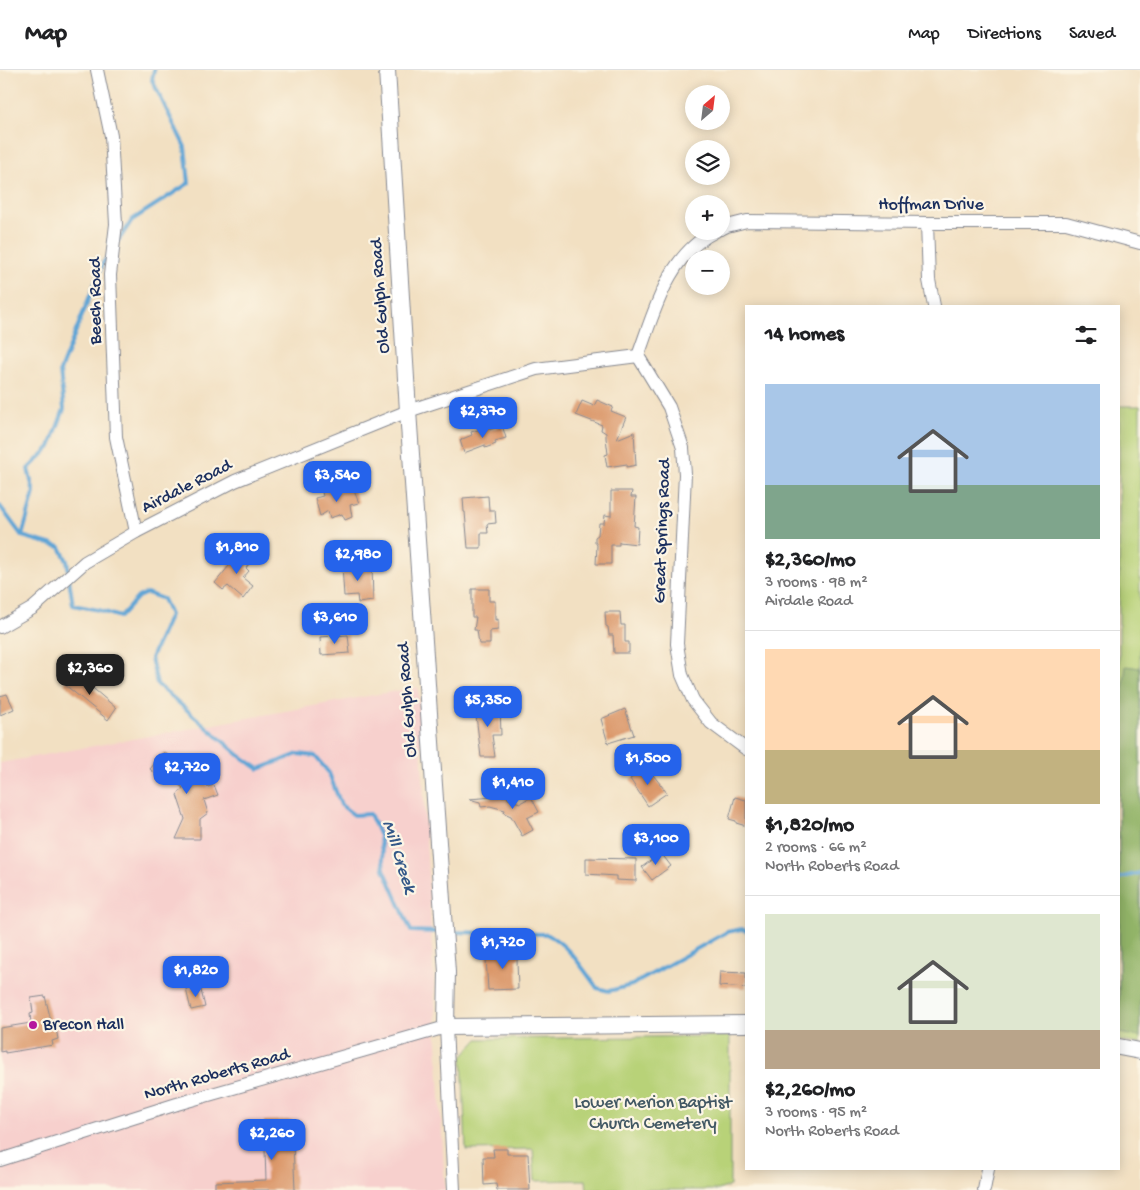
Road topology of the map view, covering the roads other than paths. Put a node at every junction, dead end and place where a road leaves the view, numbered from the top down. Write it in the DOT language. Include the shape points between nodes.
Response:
graph roads {
  1 [pos="98,70"];
  2 [pos="387,70"];
  3 [pos="926,223"];
  4 [pos="730,225"];
  5 [pos="701,240"];
  6 [pos="1140,243"];
  7 [pos="934,305"];
  8 [pos="638,356"];
  9 [pos="408,411"];
  10 [pos="136,532"];
  11 [pos="0,627"];
  12 [pos="745,748"];
  13 [pos="745,1024"];
  14 [pos="446,1028"];
  15 [pos="1120,1047"];
  16 [pos="1140,1051"];
  17 [pos="0,1160"];
  18 [pos="988,1170"];
  19 [pos="454,1190"];
  20 [pos="984,1190"];
  1 -- 10 [label="street, Beech Road" via="111,136 116,224 110,275 116,437"];
  2 -- 9 [label="street, Old Gulph Road"];
  3 -- 4 [label="street, Hoffman Drive" via="747,221"];
  3 -- 6 [label="street, Hoffman Drive" via="1066,223"];
  3 -- 7 [label="street"];
  5 -- 8 [label="street" via="680,259 660,294"];
  8 -- 9 [label="street" via="536,369"];
  8 -- 12 [label="street, Great Springs Road" via="669,407 683,448 677,644 682,675 693,700 711,723"];
  9 -- 10 [label="street, Airdale Road" via="235,482"];
  9 -- 14 [label="street, Old Gulph Road" via="447,972"];
  10 -- 11 [label="street, Airdale Road" via="85,562 32,608"];
  13 -- 14 [label="street"];
  14 -- 17 [label="street, North Roberts Road" via="168,1107"];
  14 -- 19 [label="street"];
  15 -- 16 [label="street"];
  18 -- 20 [label="street"];
}
